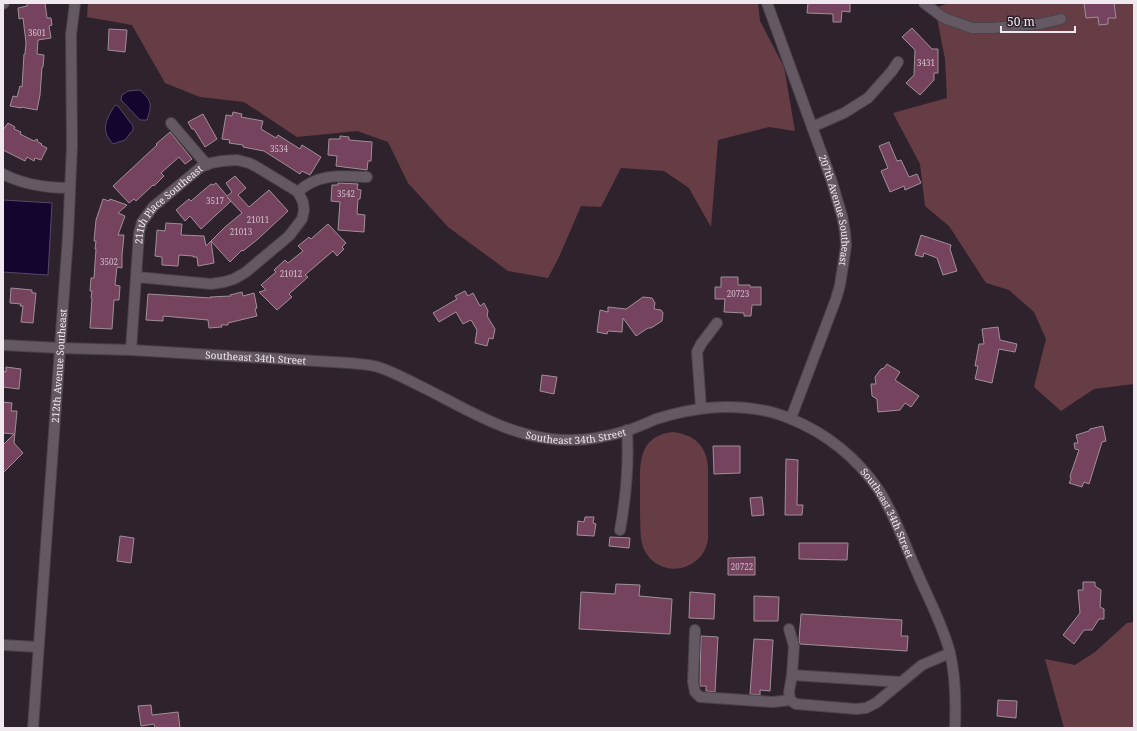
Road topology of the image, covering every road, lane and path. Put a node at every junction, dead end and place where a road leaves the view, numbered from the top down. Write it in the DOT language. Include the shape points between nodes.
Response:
graph roads {
  1 [pos="75,3"];
  2 [pos="767,3"];
  3 [pos="924,3"];
  4 [pos="1061,20"];
  5 [pos="898,62"];
  6 [pos="171,123"];
  7 [pos="812,127"];
  8 [pos="208,165"];
  9 [pos="3,174"];
  10 [pos="367,177"];
  11 [pos="70,188"];
  12 [pos="298,192"];
  13 [pos="137,277"];
  14 [pos="717,323"];
  15 [pos="3,345"];
  16 [pos="59,348"];
  17 [pos="132,350"];
  18 [pos="701,408"];
  19 [pos="791,418"];
  20 [pos="627,430"];
  21 [pos="620,530"];
  22 [pos="789,629"];
  23 [pos="695,630"];
  24 [pos="3,645"];
  25 [pos="38,647"];
  26 [pos="950,653"];
  27 [pos="792,675"];
  28 [pos="900,682"];
  29 [pos="790,700"];
  30 [pos="33,728"];
  31 [pos="955,728"];
  1 -- 11 [label="street, 212th Avenue Southeast" via="71,35"];
  2 -- 7 [label="street, 207th Avenue Southeast"];
  3 -- 4 [label="street" via="944,18 972,28 1040,24"];
  5 -- 7 [label="street" via="868,98 844,113"];
  6 -- 8 [label="street"];
  7 -- 19 [label="street, 207th Avenue Southeast" via="842,216 846,246 836,299"];
  8 -- 12 [label="street, 211th Place Southeast" via="237,160 249,163"];
  8 -- 13 [label="street, 211th Place Southeast" via="201,167 153,207 142,222"];
  9 -- 11 [label="street" via="39,186"];
  10 -- 12 [label="street" via="334,176 320,179 305,185"];
  11 -- 16 [label="street, 212th Avenue Southeast"];
  12 -- 13 [label="street" via="304,210 297,226 289,236 234,279 211,284"];
  13 -- 17 [label="street, 211th Place Southeast"];
  14 -- 18 [label="street" via="697,352"];
  15 -- 16 [label="street, Southeast 34th Street"];
  16 -- 17 [label="street, Southeast 34th Street"];
  16 -- 25 [label="street, 212th Avenue Southeast"];
  17 -- 20 [label="street, Southeast 34th Street" via="377,367 394,373 481,418 528,435 551,439 588,439"];
  18 -- 19 [label="street, Southeast 34th Street" via="748,408"];
  18 -- 20 [label="street, Southeast 34th Street"];
  19 -- 26 [label="street, Southeast 34th Street" via="833,442 854,460 878,490 890,511"];
  20 -- 21 [label="street" via="628,451"];
  22 -- 27 [label="street" via="794,646"];
  23 -- 29 [label="street" via="693,682 695,692 700,697 773,702"];
  24 -- 25 [label="street"];
  25 -- 30 [label="street, 212th Avenue Southeast"];
  26 -- 28 [label="street" via="922,665"];
  26 -- 31 [label="street, Southeast 34th Street" via="956,699"];
  27 -- 28 [label="street"];
  27 -- 29 [label="street"];
  28 -- 29 [label="street" via="876,703 866,708 796,704"];
}
